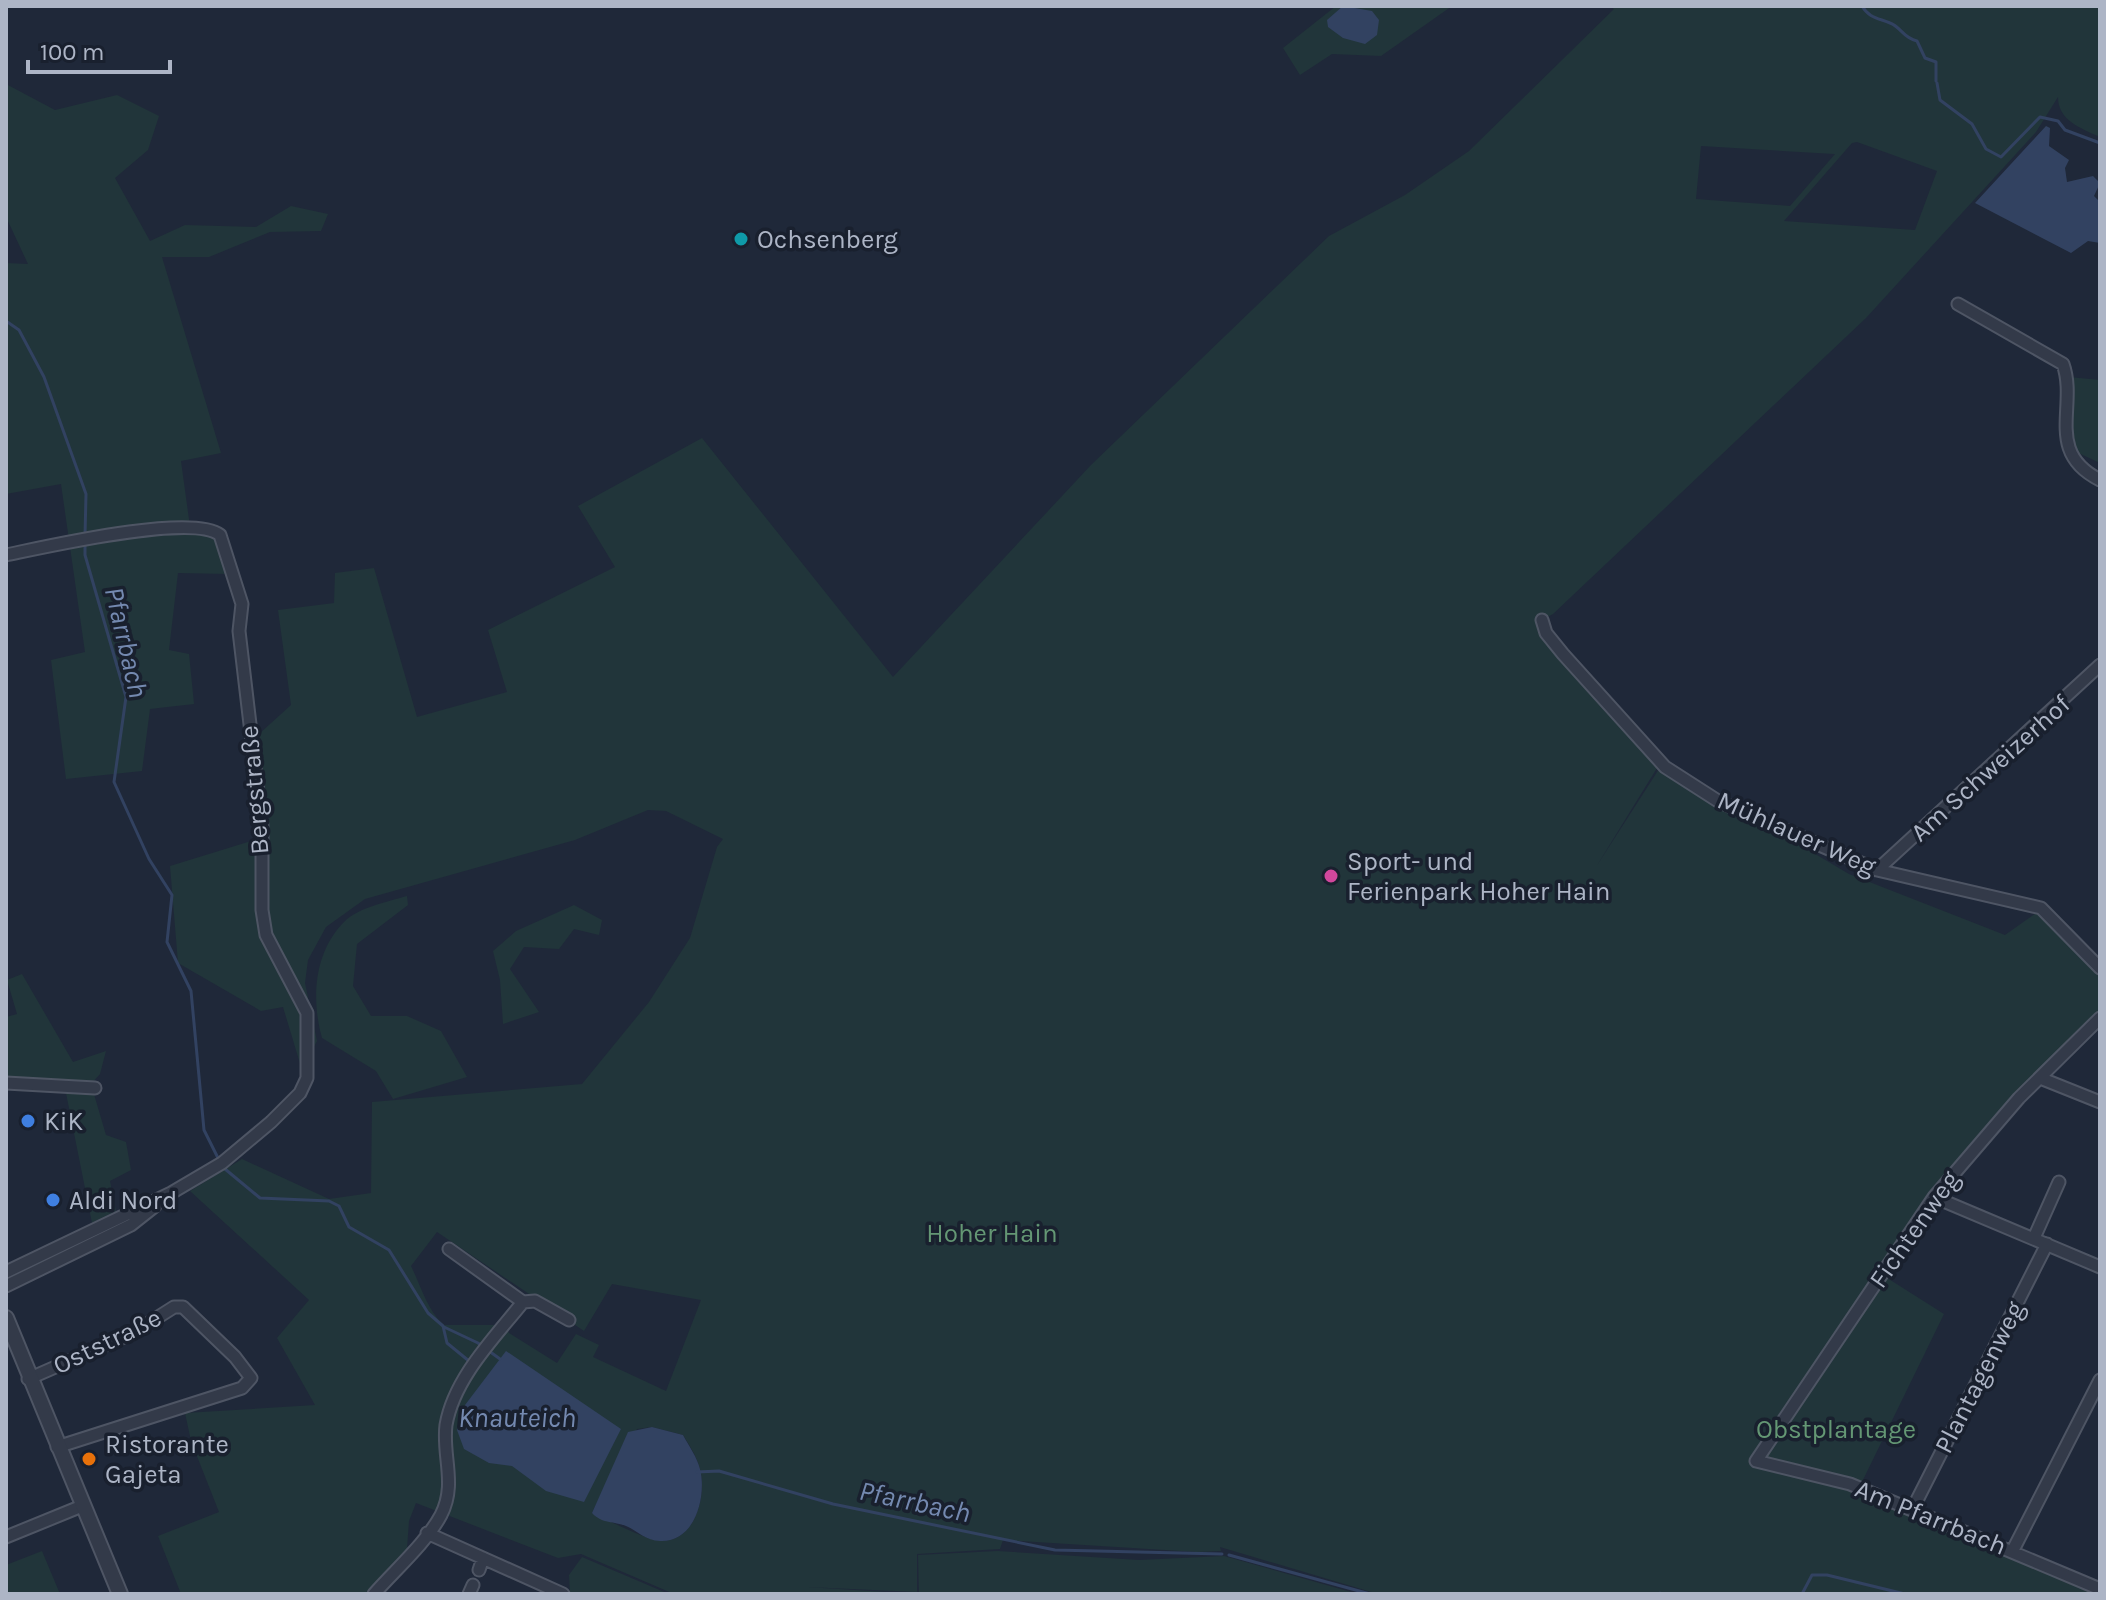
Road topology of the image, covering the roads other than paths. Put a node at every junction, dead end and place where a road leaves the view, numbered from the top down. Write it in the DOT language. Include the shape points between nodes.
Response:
graph roads {
  1 [pos="1958,304"];
  2 [pos="2100,480"];
  3 [pos="6,555"];
  4 [pos="1542,620"];
  5 [pos="2100,665"];
  6 [pos="1877,870"];
  7 [pos="2100,968"];
  8 [pos="2100,1018"];
  9 [pos="2040,1078"];
  10 [pos="6,1083"];
  11 [pos="95,1088"];
  12 [pos="2100,1102"];
  13 [pos="2059,1182"];
  14 [pos="171,1193"];
  15 [pos="1934,1197"];
  16 [pos="2034,1238"];
  17 [pos="2047,1244"];
  18 [pos="449,1249"];
  19 [pos="2100,1267"];
  20 [pos="6,1272"];
  21 [pos="6,1286"];
  22 [pos="523,1302"];
  23 [pos="6,1318"];
  24 [pos="569,1320"];
  25 [pos="28,1379"];
  26 [pos="2100,1380"];
  27 [pos="57,1447"];
  28 [pos="1756,1461"];
  29 [pos="82,1506"];
  30 [pos="1912,1510"];
  31 [pos="427,1533"];
  32 [pos="6,1537"];
  33 [pos="2013,1550"];
  34 [pos="2100,1589"];
  35 [pos="120,1594"];
  36 [pos="374,1594"];
  37 [pos="563,1594"];
  1 -- 2 [label="street" via="2063,364 2066,438 2087,474"];
  3 -- 14 [label="street, Bergstraße" via="76,539 192,525 220,535 237,580 262,826 262,910 266,935 307,1013 307,1078 300,1093 236,1152"];
  4 -- 6 [label="street, Mühlauer Weg" via="1563,654 1670,771 1718,801"];
  5 -- 6 [label="street, Am Schweizerhof"];
  6 -- 7 [label="street, Mühlauer Weg" via="2041,908"];
  8 -- 9 [label="street, Fichtenweg"];
  9 -- 12 [label="street"];
  9 -- 15 [label="street, Fichtenweg"];
  10 -- 11 [label="street"];
  13 -- 16 [label="street"];
  14 -- 20 [label="street, Bergstraße"];
  14 -- 21 [label="street, Bergstraße" via="131,1225"];
  15 -- 16 [label="street"];
  15 -- 28 [label="street, Fichtenweg"];
  16 -- 17 [label="street"];
  17 -- 19 [label="street"];
  17 -- 30 [label="street, Plantagenweg"];
  18 -- 22 [label="street"];
  22 -- 24 [label="street" via="535,1301"];
  22 -- 31 [label="street" via="469,1372 449,1414 447,1500"];
  23 -- 25 [label="street"];
  25 -- 27 [label="street"];
  25 -- 27 [label="street, Oststraße" via="133,1333 174,1307 183,1307 215,1336 251,1378 242,1388"];
  26 -- 33 [label="street"];
  27 -- 29 [label="street"];
  28 -- 30 [label="street, Am Pfarrbach" via="1850,1484"];
  29 -- 32 [label="street"];
  29 -- 35 [label="street"];
  30 -- 33 [label="street, Am Pfarrbach"];
  31 -- 36 [label="street"];
  31 -- 37 [label="street" via="481,1564"];
  33 -- 34 [label="street, Am Pfarrbach"];
}
